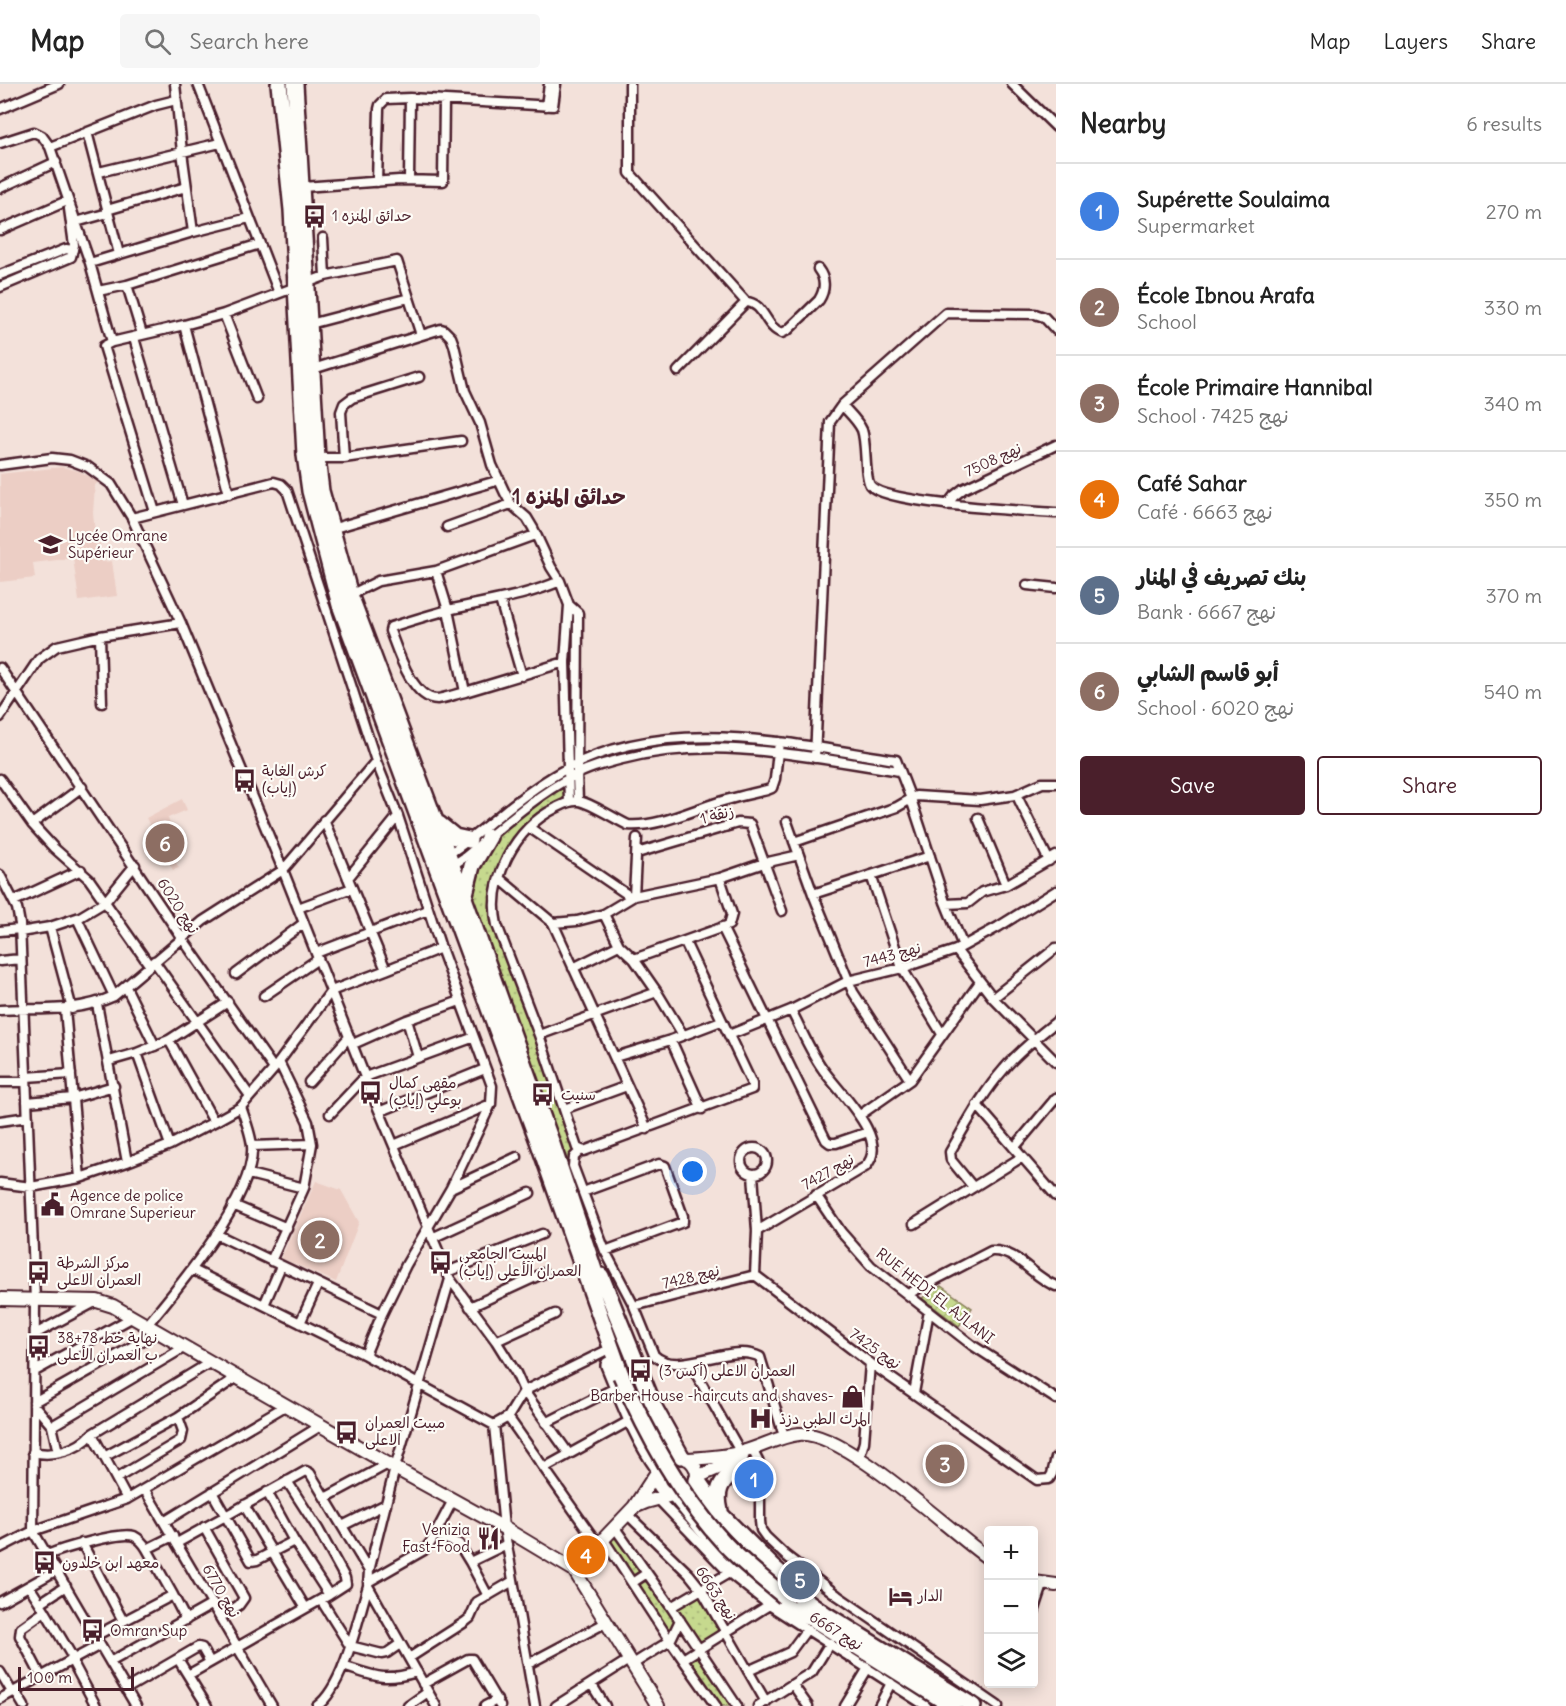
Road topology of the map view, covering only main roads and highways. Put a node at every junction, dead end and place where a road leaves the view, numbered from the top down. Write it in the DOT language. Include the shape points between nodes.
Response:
graph roads {
  1 [pos="279,84"];
  2 [pos="296,85"];
  3 [pos="301,285"];
  4 [pos="435,817"];
  5 [pos="489,837"];
  6 [pos="469,840"];
  7 [pos="443,863"];
  8 [pos="464,898"];
  9 [pos="586,1263"];
  10 [pos="622,1378"];
  11 [pos="746,1451"];
  12 [pos="684,1457"];
  13 [pos="658,1470"];
  14 [pos="697,1479"];
  15 [pos="674,1496"];
  16 [pos="722,1516"];
  17 [pos="817,1622"];
  18 [pos="952,1706"];
  19 [pos="973,1706"];
  1 -- 3 [label="highway"];
  2 -- 3 [label="highway" via="303,188"];
  3 -- 4 [label="highway" via="310,324 321,490 350,595"];
  3 -- 7 [label="highway" via="305,455 320,532 344,615"];
  4 -- 6 [label="highway" via="448,834"];
  4 -- 7 [label="highway"];
  5 -- 8 [label="highway" via="472,866"];
  7 -- 8 [label="highway"];
  7 -- 9 [label="highway" via="538,1141"];
  8 -- 9 [label="highway"];
  9 -- 10 [label="highway"];
  9 -- 10 [label="highway" via="589,1309 603,1352"];
  9 -- 12 [label="highway" via="604,1281 655,1409"];
  10 -- 13 [label="highway" via="631,1420"];
  10 -- 17 [label="highway" via="713,1516"];
  11 -- 16 [label="highway" via="719,1487"];
  14 -- 16 [label="highway"];
  15 -- 17 [label="highway" via="741,1571 795,1613"];
  16 -- 17 [label="highway" via="774,1568 814,1600"];
  17 -- 18 [label="highway"];
  17 -- 19 [label="highway"];
}
